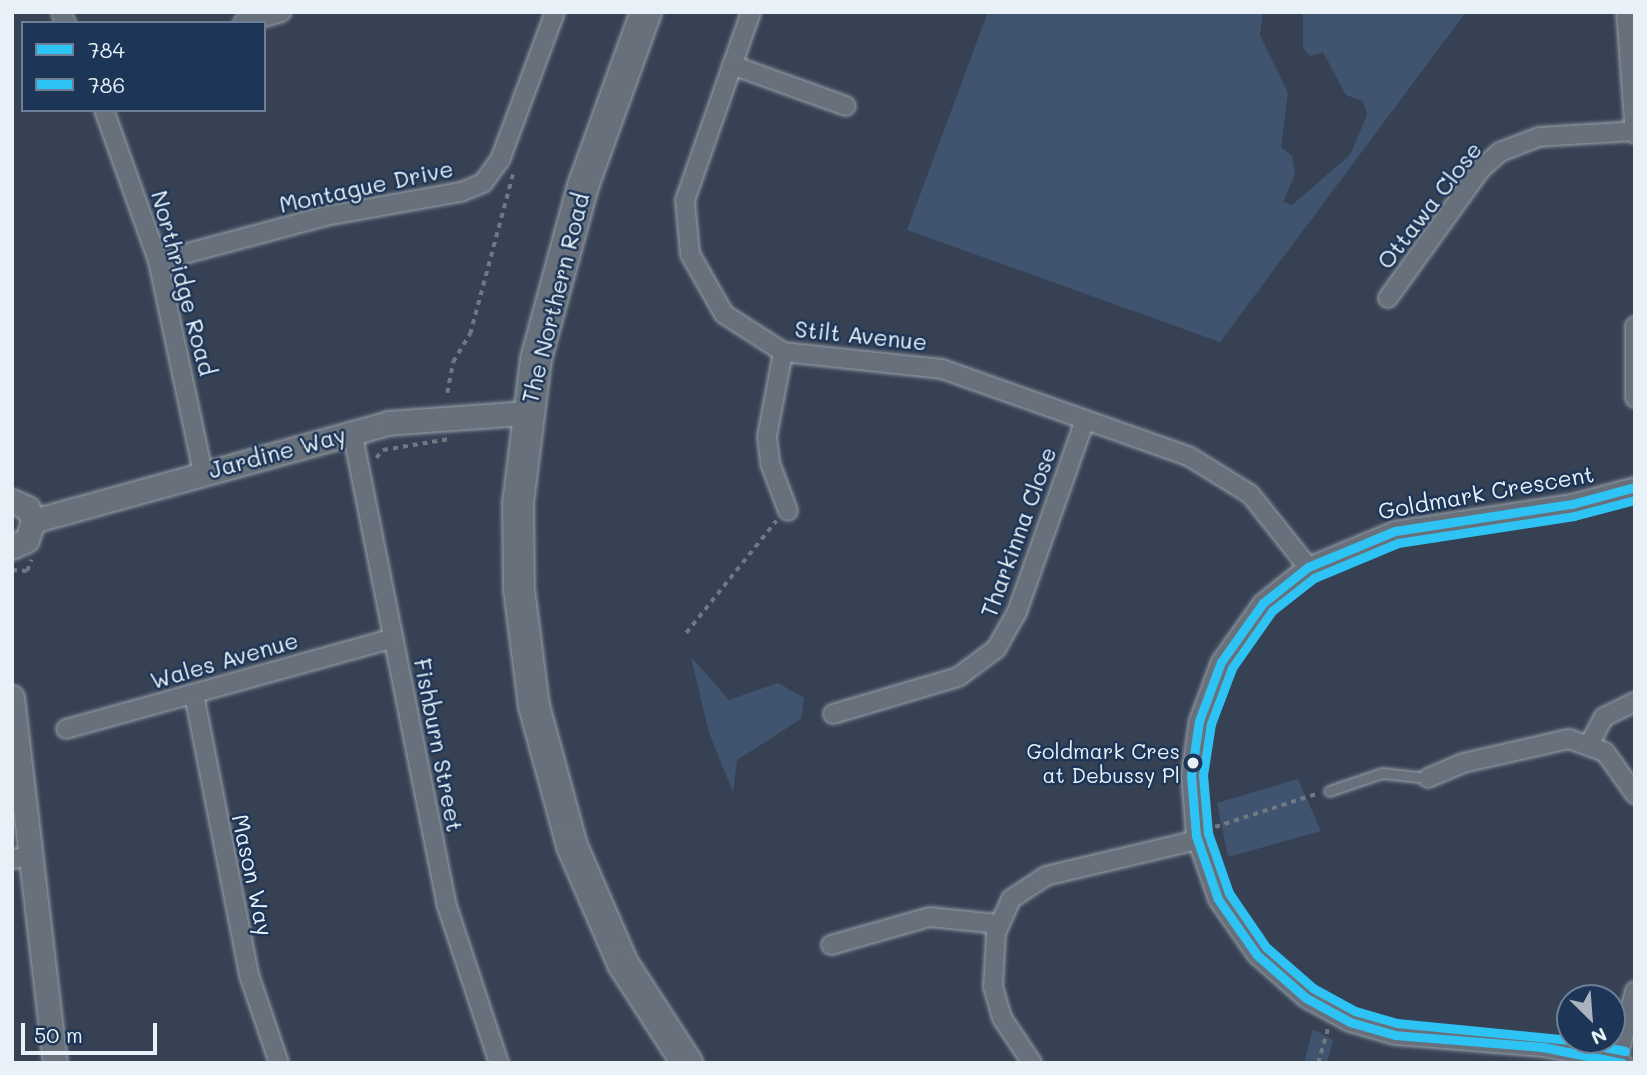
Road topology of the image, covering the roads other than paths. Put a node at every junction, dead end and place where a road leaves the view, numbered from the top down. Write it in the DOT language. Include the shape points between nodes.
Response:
graph roads {
  1 [pos="281,12"];
  2 [pos="555,12"];
  3 [pos="646,12"];
  4 [pos="751,12"];
  5 [pos="1626,12"];
  6 [pos="250,21"];
  7 [pos="732,65"];
  8 [pos="846,106"];
  9 [pos="105,112"];
  10 [pos="1635,132"];
  11 [pos="158,261"];
  12 [pos="1388,298"];
  13 [pos="1635,326"];
  14 [pos="783,352"];
  15 [pos="1635,398"];
  16 [pos="525,413"];
  17 [pos="1085,419"];
  18 [pos="352,431"];
  19 [pos="203,472"];
  20 [pos="1635,488"];
  21 [pos="12,501"];
  22 [pos="788,511"];
  23 [pos="33,522"];
  24 [pos="12,547"];
  25 [pos="1308,567"];
  26 [pos="394,638"];
  27 [pos="194,694"];
  28 [pos="12,697"];
  29 [pos="1635,702"];
  30 [pos="833,714"];
  31 [pos="66,729"];
  32 [pos="1590,743"];
  33 [pos="1428,778"];
  34 [pos="1329,791"];
  35 [pos="1635,794"];
  36 [pos="1197,841"];
  37 [pos="21,858"];
  38 [pos="998,924"];
  39 [pos="831,945"];
  40 [pos="1635,991"];
  41 [pos="1620,1062"];
  42 [pos="55,1063"];
  43 [pos="279,1063"];
  44 [pos="499,1063"];
  45 [pos="687,1063"];
  46 [pos="1031,1063"];
  1 -- 6 [label="street"];
  2 -- 11 [label="street, Montague Drive" via="500,160 483,183 326,216"];
  3 -- 16 [label="highway, The Northern Road" via="569,232"];
  4 -- 7 [label="street, Stilt Avenue"];
  5 -- 10 [label="street"];
  7 -- 8 [label="street"];
  7 -- 14 [label="street, Stilt Avenue" via="687,187 687,241 713,303 741,330"];
  9 -- 11 [label="street, Northridge Road"];
  10 -- 12 [label="street, Ottawa Close" via="1539,137 1500,152 1481,169"];
  11 -- 19 [label="street, Northridge Road"];
  13 -- 15 [label="street"];
  14 -- 17 [label="street, Stilt Avenue" via="942,369"];
  14 -- 22 [label="street" via="771,393 767,437 772,472"];
  16 -- 18 [label="street, Jardine Way" via="388,422"];
  16 -- 45 [label="highway, The Northern Road" via="519,589 529,676 548,768 603,923 644,1000"];
  17 -- 25 [label="street, Stilt Avenue" via="1190,457 1231,479 1261,505"];
  17 -- 30 [label="street, Tharkinna Close" via="1017,612 996,649 958,677"];
  18 -- 19 [label="street, Jardine Way"];
  18 -- 26 [label="street, Fishburn Street"];
  19 -- 23 [label="street, Jardine Way"];
  20 -- 25 [label="street, Goldmark Crescent" via="1552,508 1395,531"];
  21 -- 23 [label="street" via="28,508"];
  23 -- 24 [label="street" via="27,540"];
  25 -- 36 [label="street, Goldmark Crescent" via="1254,614 1207,694 1192,758"];
  26 -- 27 [label="street, Wales Avenue"];
  26 -- 44 [label="street, Fishburn Street" via="446,903"];
  27 -- 31 [label="street, Wales Avenue"];
  27 -- 43 [label="street, Mason Way" via="249,975"];
  28 -- 37 [label="street"];
  29 -- 32 [label="street" via="1604,717"];
  32 -- 33 [label="street" via="1544,741"];
  32 -- 35 [label="street" via="1621,767"];
  33 -- 34 [label="lane" via="1382,773"];
  36 -- 38 [label="street" via="1036,880 1011,899"];
  36 -- 41 [label="street, Goldmark Crescent" via="1218,899 1247,943 1283,981 1332,1013 1407,1038 1543,1047"];
  37 -- 42 [label="street"];
  38 -- 39 [label="street" via="930,917"];
  38 -- 46 [label="street" via="996,998"];
  40 -- 41 [label="street"];
}
